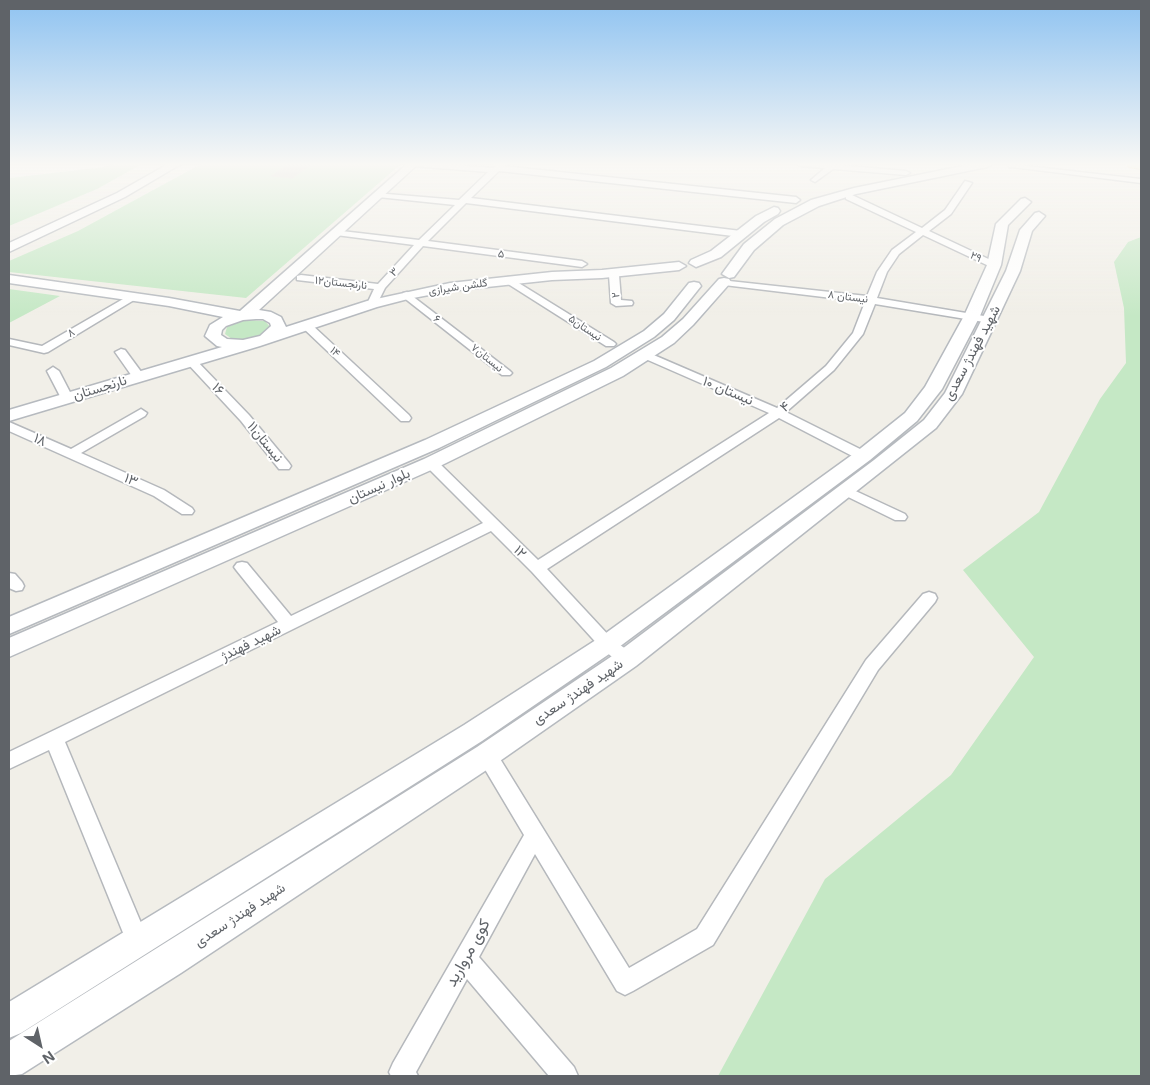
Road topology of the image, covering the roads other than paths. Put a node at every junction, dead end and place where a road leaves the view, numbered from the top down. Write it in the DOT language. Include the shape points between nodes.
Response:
graph roads {
  1 [pos="61,215"];
  2 [pos="80,215"];
  3 [pos="356,215"];
  4 [pos="450,215"];
  5 [pos="573,215"];
  6 [pos="768,215"];
  7 [pos="793,215"];
  8 [pos="886,215"];
  9 [pos="945,215"];
  10 [pos="1012,215"];
  11 [pos="1039,216"];
  12 [pos="336,232"];
  13 [pos="922,232"];
  14 [pos="741,234"];
  15 [pos="9,239"];
  16 [pos="420,244"];
  17 [pos="9,248"];
  18 [pos="696,263"];
  19 [pos="582,264"];
  20 [pos="994,265"];
  21 [pos="608,275"];
  22 [pos="302,278"];
  23 [pos="726,278"];
  24 [pos="9,279"];
  25 [pos="683,279"];
  26 [pos="509,280"];
  27 [pos="380,287"];
  28 [pos="271,290"];
  29 [pos="407,294"];
  30 [pos="130,298"];
  31 [pos="871,300"];
  32 [pos="170,302"];
  33 [pos="628,303"];
  34 [pos="372,304"];
  35 [pos="243,315"];
  36 [pos="981,318"];
  37 [pos="272,319"];
  38 [pos="312,324"];
  39 [pos="213,334"];
  40 [pos="260,341"];
  41 [pos="9,342"];
  42 [pos="468,342"];
  43 [pos="610,344"];
  44 [pos="121,352"];
  45 [pos="645,355"];
  46 [pos="191,361"];
  47 [pos="54,371"];
  48 [pos="506,373"];
  49 [pos="138,376"];
  50 [pos="67,398"];
  51 [pos="141,413"];
  52 [pos="778,413"];
  53 [pos="9,416"];
  54 [pos="246,418"];
  55 [pos="405,418"];
  56 [pos="9,426"];
  57 [pos="71,454"];
  58 [pos="863,456"];
  59 [pos="431,463"];
  60 [pos="284,466"];
  61 [pos="847,490"];
  62 [pos="187,511"];
  63 [pos="900,517"];
  64 [pos="492,524"];
  65 [pos="242,567"];
  66 [pos="537,568"];
  67 [pos="929,598"];
  68 [pos="290,624"];
  69 [pos="9,626"];
  70 [pos="9,648"];
  71 [pos="617,652"];
  72 [pos="54,738"];
  73 [pos="487,755"];
  74 [pos="9,761"];
  75 [pos="535,834"];
  76 [pos="138,942"];
  77 [pos="465,959"];
  78 [pos="9,1021"];
  79 [pos="9,1062"];
  80 [pos="404,1074"];
  81 [pos="565,1076"];
  1 -- 15 [label="street"];
  2 -- 17 [label="street"];
  3 -- 12 [label="street"];
  4 -- 16 [label="street, ۳"];
  5 -- 14 [label="street"];
  6 -- 14 [label="street"];
  7 -- 23 [label="street, بلوار نیستان" via="749,247"];
  8 -- 13 [label="street, ۲۹"];
  9 -- 13 [label="street, ۴"];
  10 -- 20 [label="street, شهید فهندژ سعدی" via="1002,224"];
  11 -- 36 [label="street, شهید فهندژ سعدی" via="1026,230 1013,271"];
  12 -- 16 [label="street, ۵"];
  12 -- 28 [label="street"];
  13 -- 20 [label="street, ۲۹"];
  13 -- 31 [label="street, ۴" via="895,252 882,272"];
  14 -- 18 [label="street" via="716,254"];
  16 -- 19 [label="street, ۵"];
  16 -- 27 [label="street, ۳"];
  18 -- 23 [label="street" via="721,267"];
  18 -- 25 [label="street"];
  20 -- 36 [label="street, شهید فهندژ سعدی"];
  21 -- 25 [label="street, گلشن شیرازی"];
  21 -- 26 [label="street, گلشن شیرازی"];
  21 -- 33 [label="street, ۲" via="616,303"];
  22 -- 27 [label="street, ۱۲نارنجستان"];
  23 -- 25 [label="street" via="711,286"];
  23 -- 31 [label="street, نیستان ۸"];
  23 -- 45 [label="street, بلوار نیستان" via="688,322"];
  24 -- 30 [label="street"];
  25 -- 69 [label="street, بلوار نیستان" via="669,318 650,334 600,364 432,444"];
  26 -- 29 [label="street, گلشن شیرازی"];
  26 -- 43 [label="street, ۵نیستان"];
  27 -- 34 [label="street, ۳"];
  28 -- 35 [label="street"];
  28 -- 37 [label="street"];
  29 -- 34 [label="street, گلشن شیرازی"];
  29 -- 42 [label="street, ۶"];
  30 -- 32 [label="street"];
  30 -- 41 [label="street, ۸" via="44,350"];
  31 -- 36 [label="street, نیستان ۸"];
  31 -- 52 [label="street, ۴" via="858,334 830,368"];
  32 -- 35 [label="street"];
  32 -- 39 [label="street"];
  34 -- 38 [label="street, گلشن شیرازی"];
  35 -- 37 [label="street, گلشن شیرازی"];
  35 -- 39 [label="street" via="221,323"];
  36 -- 58 [label="street, شهید فهندژ سعدی" via="911,417"];
  36 -- 61 [label="street, شهید فهندژ سعدی" via="952,394 930,424"];
  37 -- 38 [label="street, گلشن شیرازی"];
  37 -- 40 [label="street" via="278,330"];
  38 -- 40 [label="street, گلشن شیرازی"];
  38 -- 55 [label="street, ۱۴"];
  39 -- 40 [label="street" via="223,343"];
  39 -- 46 [label="street"];
  40 -- 46 [label="street, نارنجستان"];
  42 -- 48 [label="street, ۷نیستان"];
  44 -- 49 [label="street"];
  45 -- 52 [label="street, نیستان ۱۰"];
  45 -- 59 [label="street, بلوار نیستان" via="617,372"];
  46 -- 49 [label="street, نارنجستان"];
  46 -- 54 [label="street, ۱۶"];
  47 -- 50 [label="street"];
  49 -- 50 [label="street, نارنجستان"];
  50 -- 53 [label="street, نارنجستان"];
  51 -- 57 [label="street"];
  52 -- 58 [label="street, نیستان ۱۰"];
  52 -- 66 [label="street, ۴"];
  54 -- 60 [label="street, ۱۱نیستان"];
  56 -- 57 [label="street, ۱۸"];
  57 -- 62 [label="street, ۱۳" via="160,493"];
  58 -- 71 [label="street, شهید فهندژ سعدی"];
  59 -- 64 [label="street, ۱۲"];
  59 -- 70 [label="street, بلوار نیستان"];
  61 -- 63 [label="street"];
  61 -- 71 [label="street, شهید فهندژ سعدی"];
  64 -- 66 [label="street, ۱۲"];
  64 -- 68 [label="street, شهید فهندژ"];
  65 -- 68 [label="street"];
  66 -- 71 [label="street, ۱۲"];
  67 -- 75 [label="street" via="872,665 705,937 625,983"];
  68 -- 72 [label="street, شهید فهندژ"];
  71 -- 73 [label="street, شهید فهندژ سعدی"];
  71 -- 76 [label="street, شهید فهندژ سعدی" via="473,733"];
  72 -- 74 [label="street, شهید فهندژ"];
  72 -- 76 [label="street"];
  73 -- 75 [label="street"];
  73 -- 79 [label="street, شهید فهندژ سعدی"];
  75 -- 77 [label="street, کوی مروارید"];
  76 -- 78 [label="street, شهید فهندژ سعدی"];
  77 -- 80 [label="street, کوی مروارید"];
  77 -- 81 [label="street"];
}
